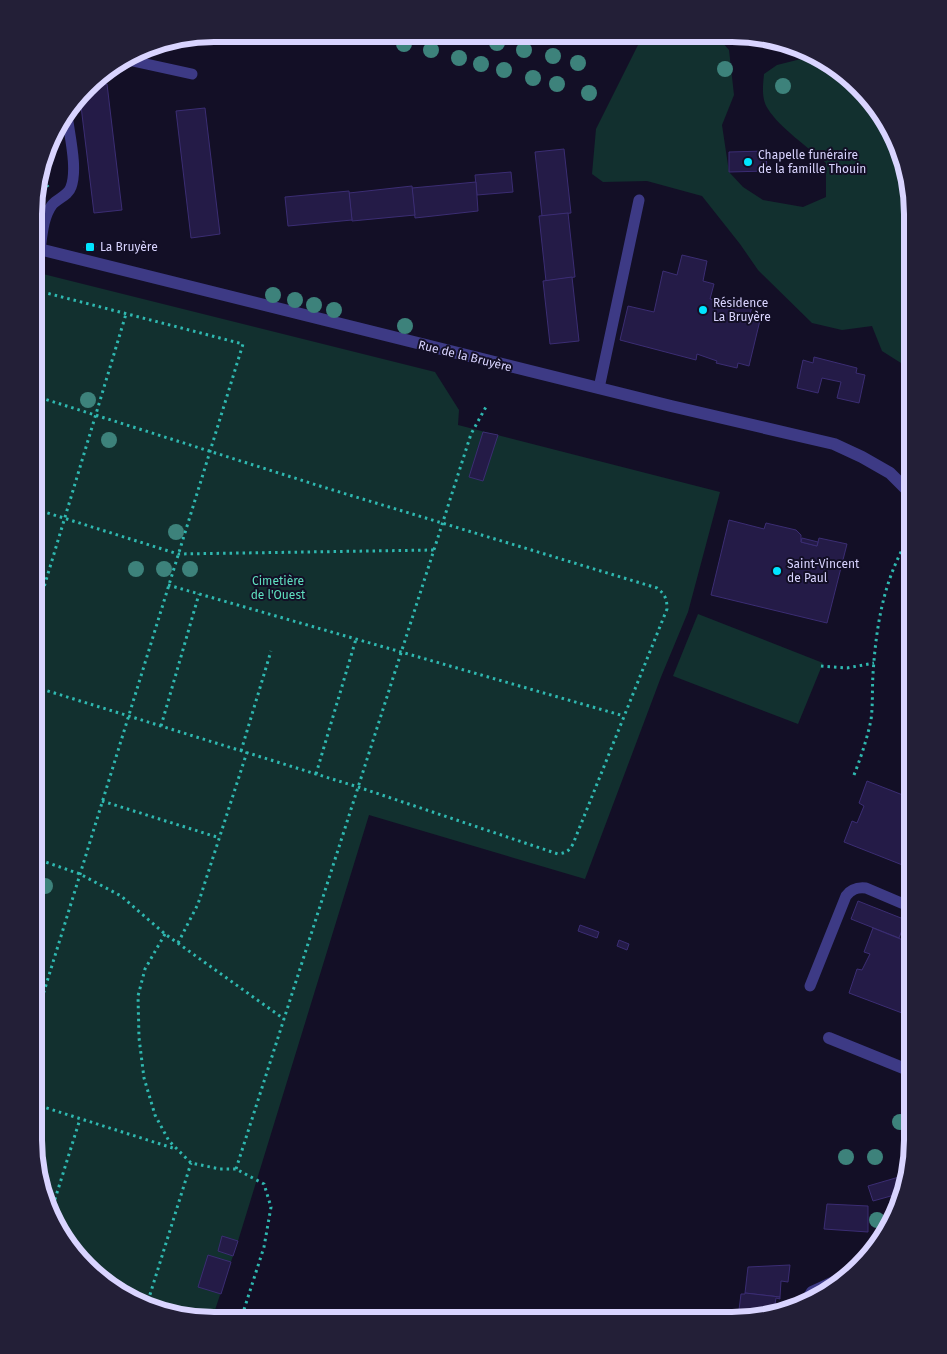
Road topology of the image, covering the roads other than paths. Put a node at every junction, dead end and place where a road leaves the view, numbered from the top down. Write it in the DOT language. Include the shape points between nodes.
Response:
graph roads {
  1 [pos="136,62"];
  2 [pos="192,74"];
  3 [pos="68,125"];
  4 [pos="639,200"];
  5 [pos="42,232"];
  6 [pos="42,250"];
  7 [pos="599,388"];
  8 [pos="905,487"];
  9 [pos="904,904"];
  10 [pos="810,986"];
  11 [pos="829,1038"];
  12 [pos="904,1068"];
  1 -- 2 [label="lane"];
  3 -- 5 [label="lane" via="74,169 71,187 51,207"];
  4 -- 7 [label="lane"];
  6 -- 7 [label="street, Rue de la Bruyère"];
  7 -- 8 [label="street, Rue de la Bruyère" via="834,444 890,473"];
  9 -- 10 [label="lane" via="866,888 849,892"];
  11 -- 12 [label="street"];
}
